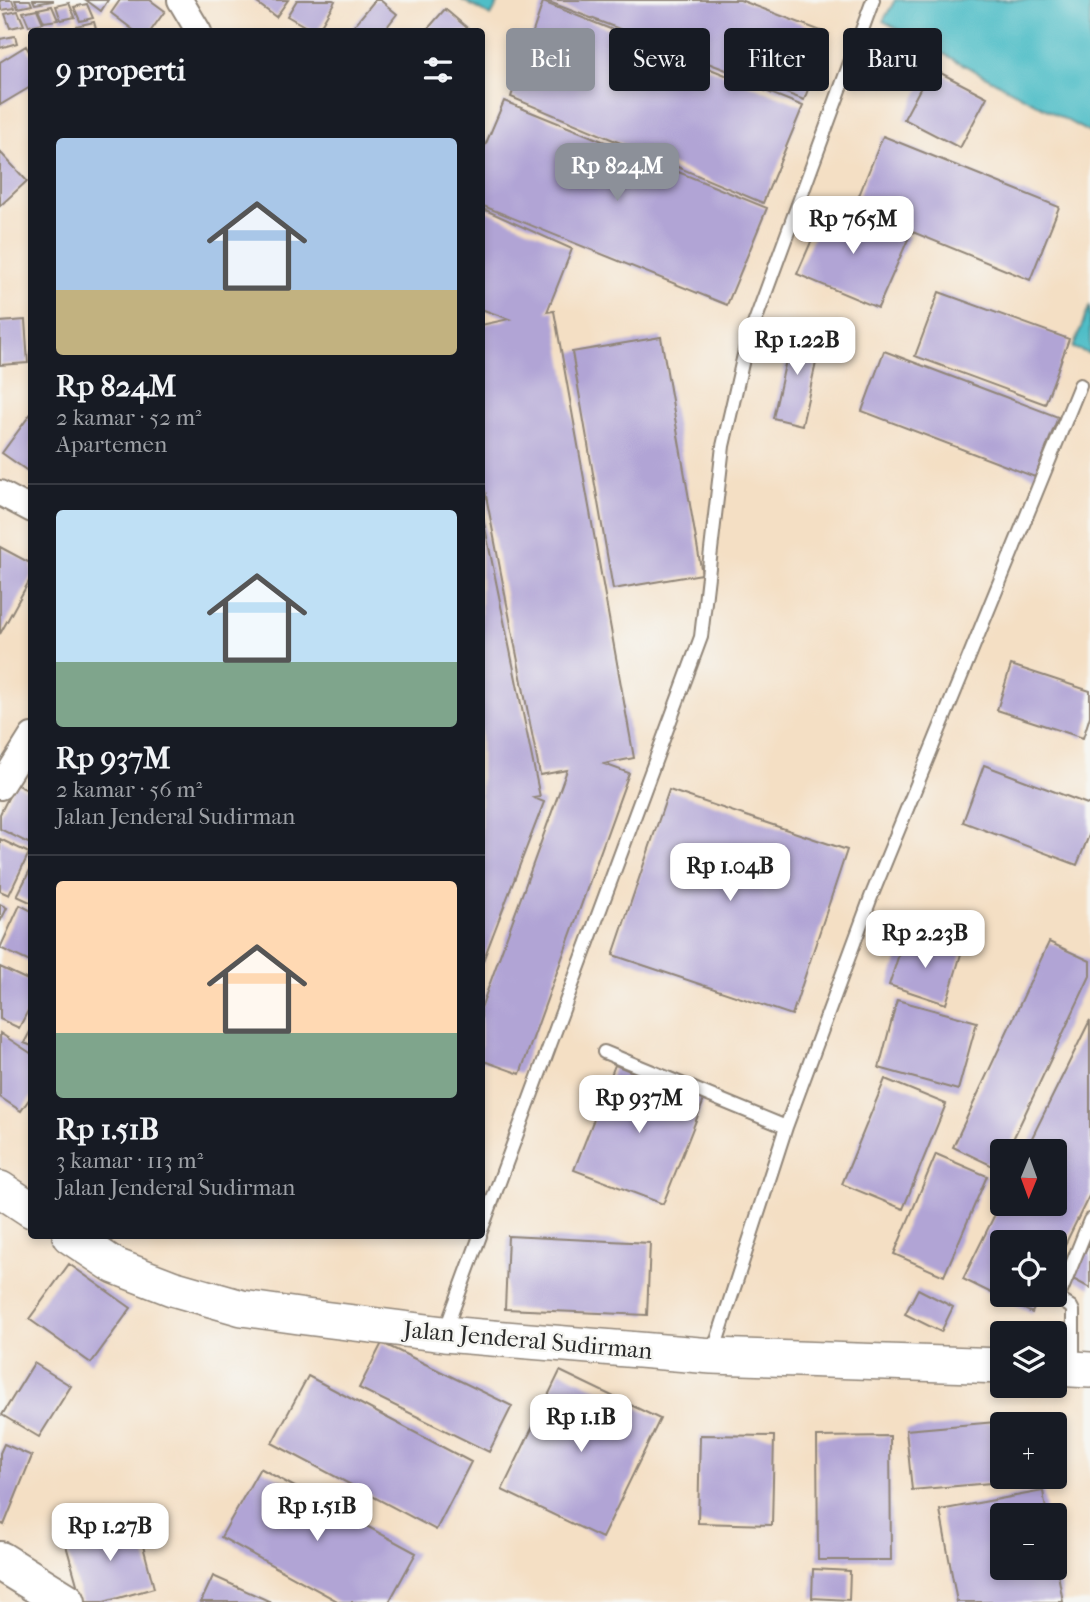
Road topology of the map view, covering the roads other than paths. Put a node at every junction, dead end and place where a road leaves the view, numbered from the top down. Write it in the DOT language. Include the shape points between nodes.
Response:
graph roads {
  1 [pos="180,0"];
  2 [pos="873,0"];
  3 [pos="197,28"];
  4 [pos="1080,385"];
  5 [pos="0,493"];
  6 [pos="28,508"];
  7 [pos="28,742"];
  8 [pos="0,787"];
  9 [pos="604,1052"];
  10 [pos="786,1127"];
  11 [pos="0,1189"];
  12 [pos="28,1207"];
  13 [pos="485,1220"];
  14 [pos="1090,1220"];
  15 [pos="74,1239"];
  16 [pos="478,1239"];
  17 [pos="444,1334"];
  18 [pos="712,1356"];
  19 [pos="990,1366"];
  20 [pos="1073,1369"];
  21 [pos="0,1561"];
  22 [pos="66,1602"];
  1 -- 3 [label="street"];
  2 -- 13 [label="lane" via="746,346 723,446 701,638"];
  4 -- 10 [label="lane" via="871,897"];
  5 -- 6 [label="street"];
  7 -- 8 [label="street"];
  9 -- 10 [label="lane"];
  10 -- 18 [label="lane"];
  11 -- 12 [label="main road"];
  14 -- 20 [label="lane" via="1060,1294 1060,1300 1073,1309"];
  15 -- 17 [label="main road, Jalan Jenderal Sudirman" via="115,1266 242,1308"];
  16 -- 17 [label="lane"];
  17 -- 18 [label="main road, Jalan Jenderal Sudirman"];
  18 -- 19 [label="main road, Jalan Jenderal Sudirman"];
  21 -- 22 [label="highway"];
}
